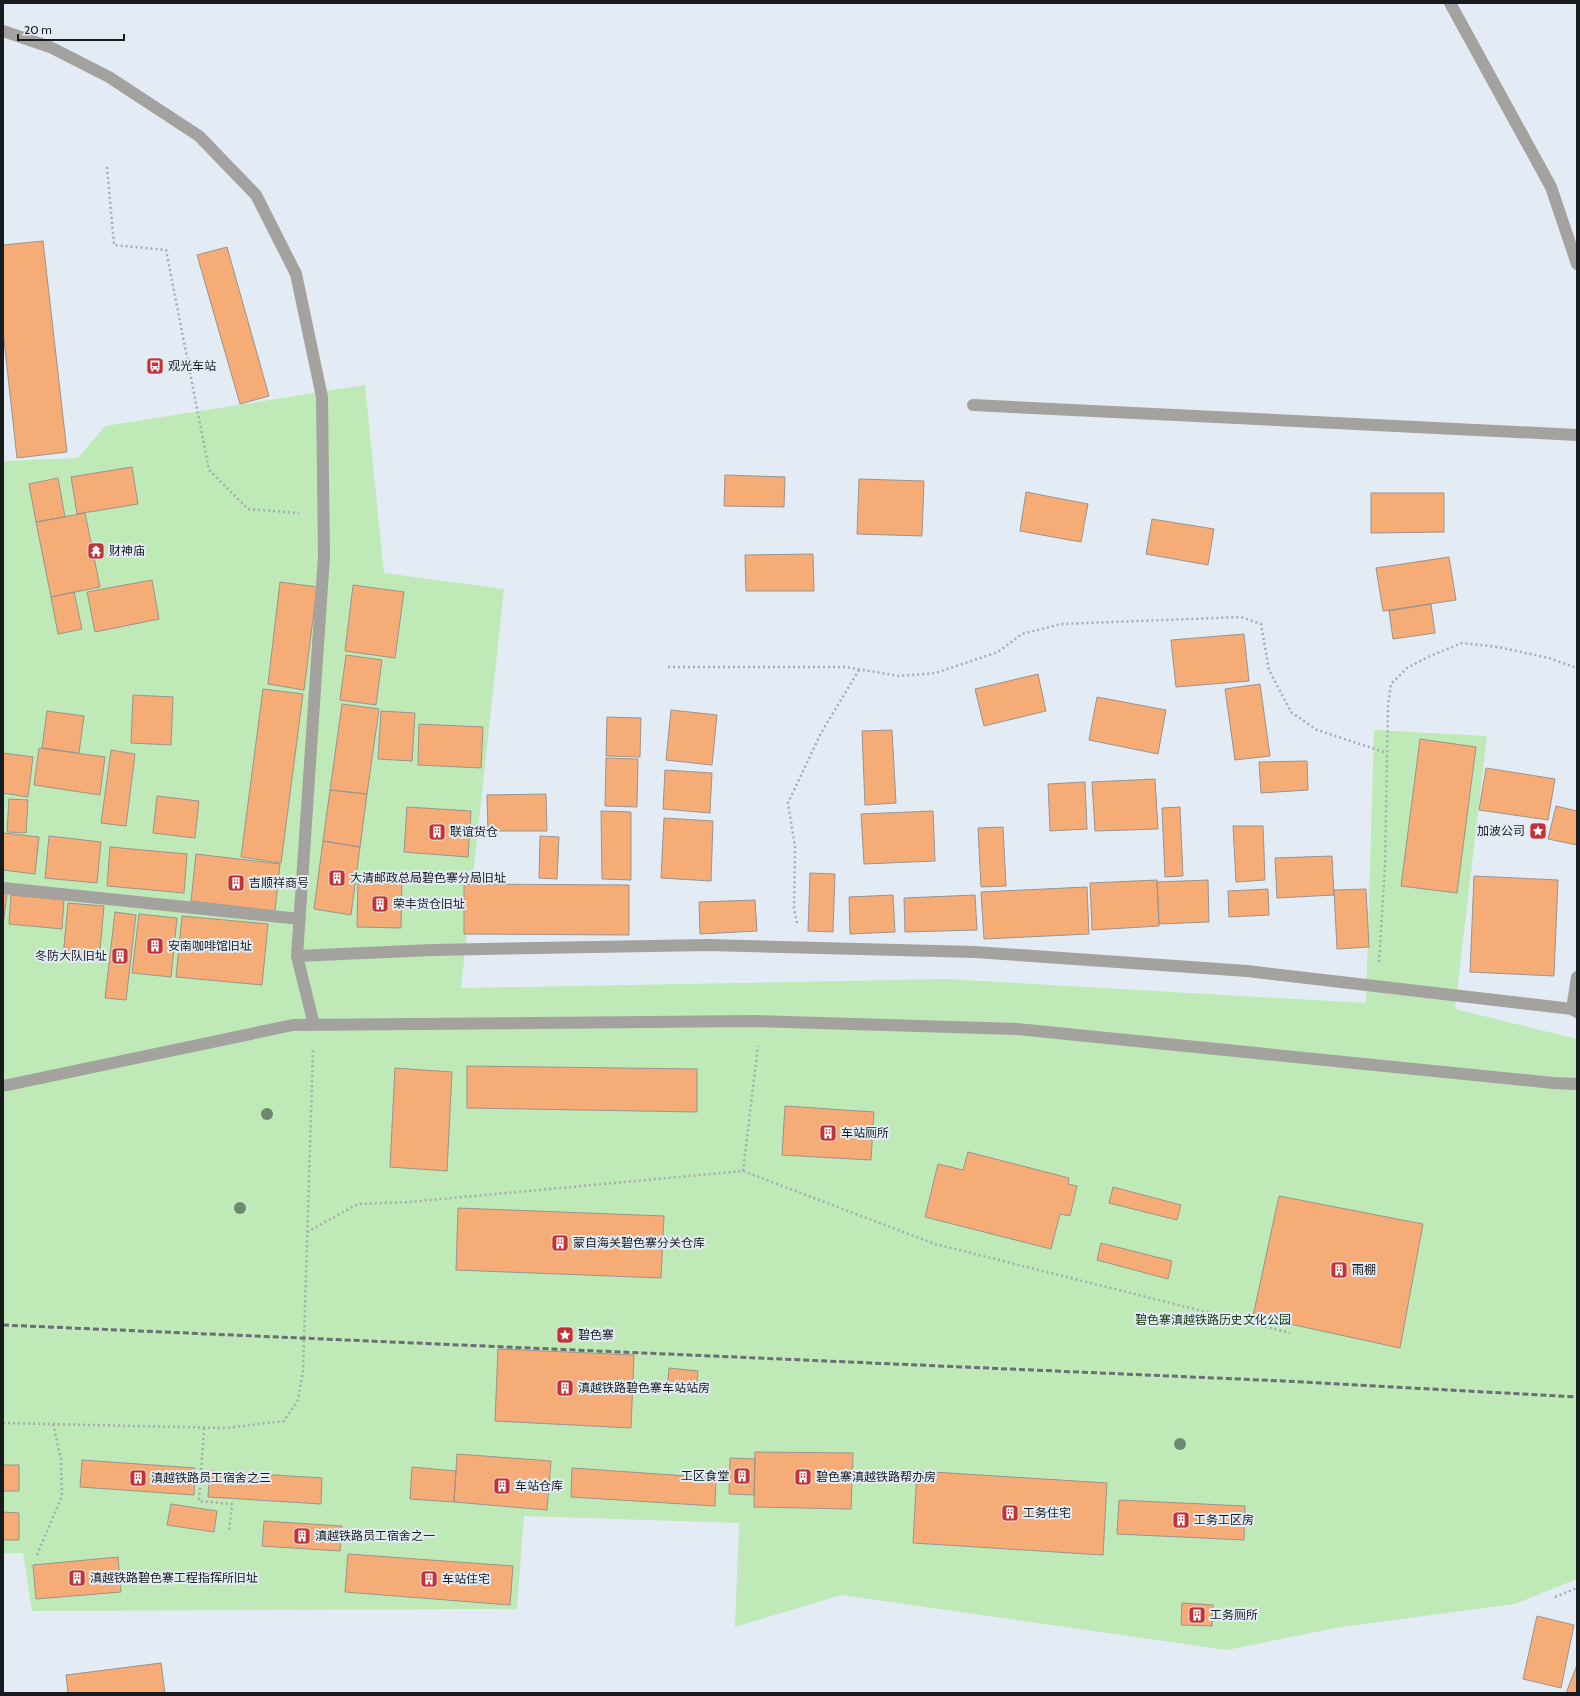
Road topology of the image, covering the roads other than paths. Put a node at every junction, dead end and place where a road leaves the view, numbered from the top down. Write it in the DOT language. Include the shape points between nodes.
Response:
graph roads {
  1 [pos="1450,3"];
  2 [pos="3,31"];
  3 [pos="1577,264"];
  4 [pos="973,405"];
  5 [pos="1577,435"];
  6 [pos="3,888"];
  7 [pos="300,919"];
  8 [pos="297,956"];
  9 [pos="1577,977"];
  10 [pos="1575,1011"];
  11 [pos="314,1025"];
  12 [pos="1577,1084"];
  13 [pos="3,1086"];
  1 -- 3 [label="street" via="1551,187"];
  2 -- 7 [label="street" via="50,47 108,77 199,136 256,195 296,274 322,397 324,515 324,556"];
  4 -- 5 [label="street"];
  6 -- 7 [label="street"];
  7 -- 8 [label="street"];
  8 -- 10 [label="street" via="432,950 708,945 983,953 1248,971"];
  8 -- 11 [label="street"];
  9 -- 10 [label="street"];
  11 -- 12 [label="street" via="761,1021 1017,1029"];
  11 -- 13 [label="street" via="293,1025"];
}
